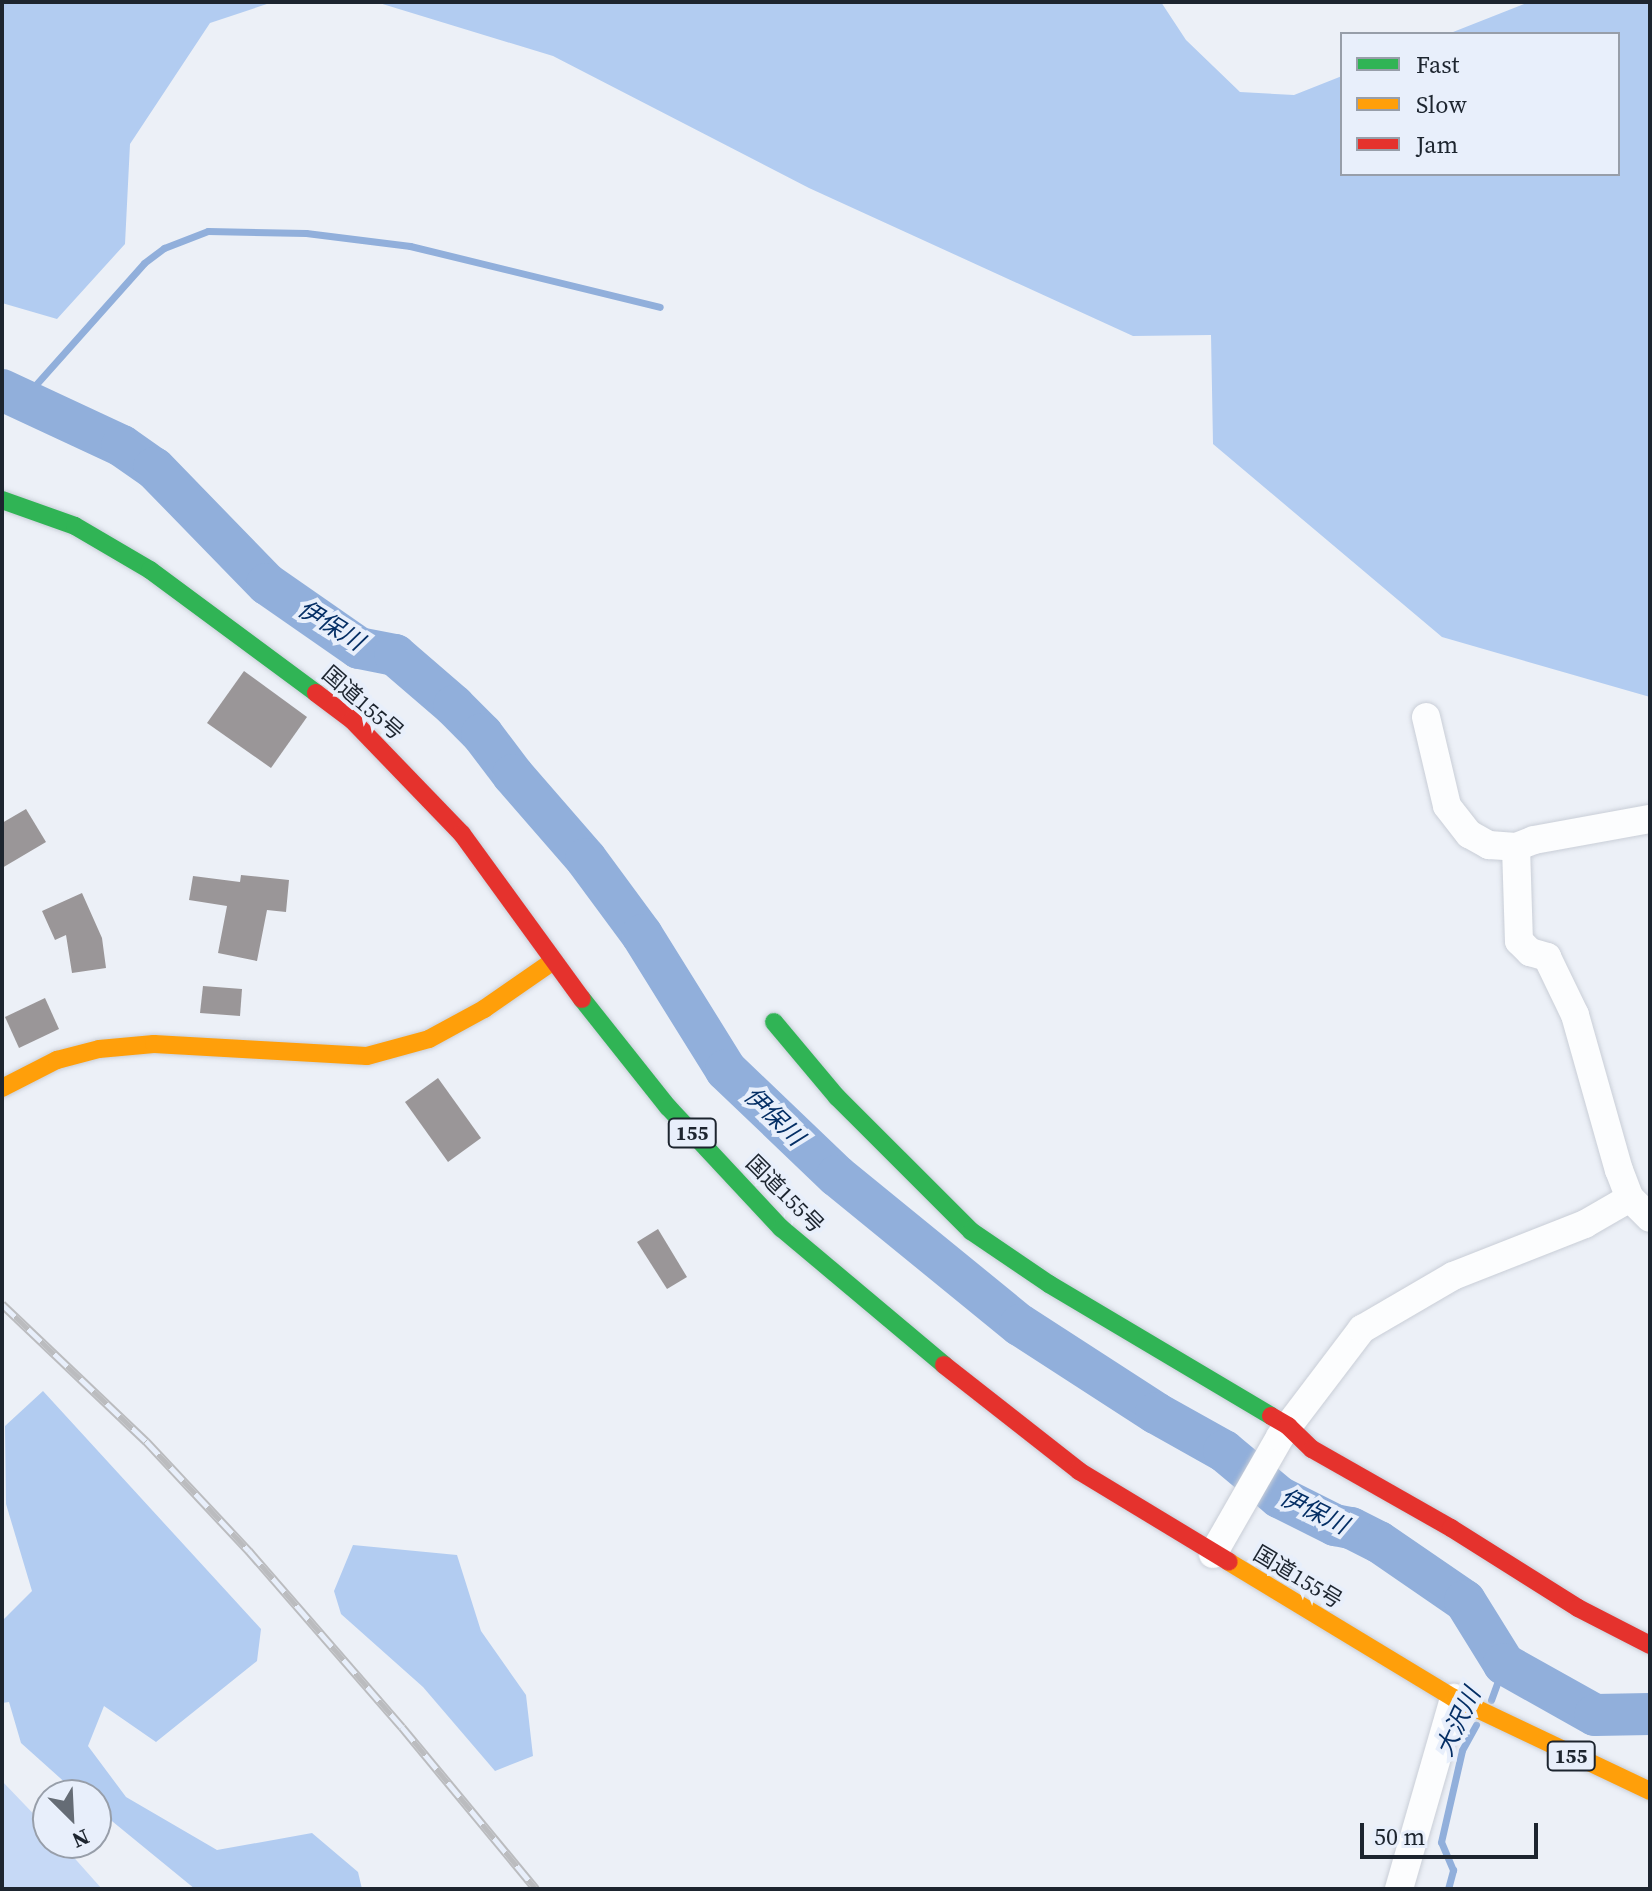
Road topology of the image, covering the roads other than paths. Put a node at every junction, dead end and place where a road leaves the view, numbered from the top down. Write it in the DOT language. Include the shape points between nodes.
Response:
graph roads {
  1 [pos="2,500"];
  2 [pos="1426,717"];
  3 [pos="1650,819"];
  4 [pos="1516,847"];
  5 [pos="552,962"];
  6 [pos="774,1022"];
  7 [pos="2,1088"];
  8 [pos="1640,1208"];
  9 [pos="1284,1432"];
  10 [pos="1213,1554"];
  11 [pos="1650,1645"];
  12 [pos="1454,1698"];
  13 [pos="1650,1791"];
  14 [pos="1399,1889"];
  1 -- 5 [label="main road, 国道155号 / 155" via="75,526 150,570 352,720 462,834"];
  2 -- 4 [label="street" via="1442,791 1456,821 1489,845"];
  3 -- 4 [label="street"];
  4 -- 8 [label="street" via="1519,941 1530,952 1547,957 1575,1015 1589,1072"];
  5 -- 7 [label="main road" via="429,1039 367,1056 126,1046 57,1060"];
  5 -- 10 [label="main road, 国道155号 / 155" via="668,1107 781,1228 878,1313 1079,1471"];
  6 -- 9 [label="main road" via="837,1097 971,1231"];
  8 -- 9 [label="street" via="1453,1276 1362,1329"];
  9 -- 10 [label="street"];
  9 -- 11 [label="main road" via="1578,1608"];
  10 -- 12 [label="main road, 国道155号 / 155"];
  12 -- 13 [label="main road, 国道155号 / 155"];
  12 -- 14 [label="street"];
}
